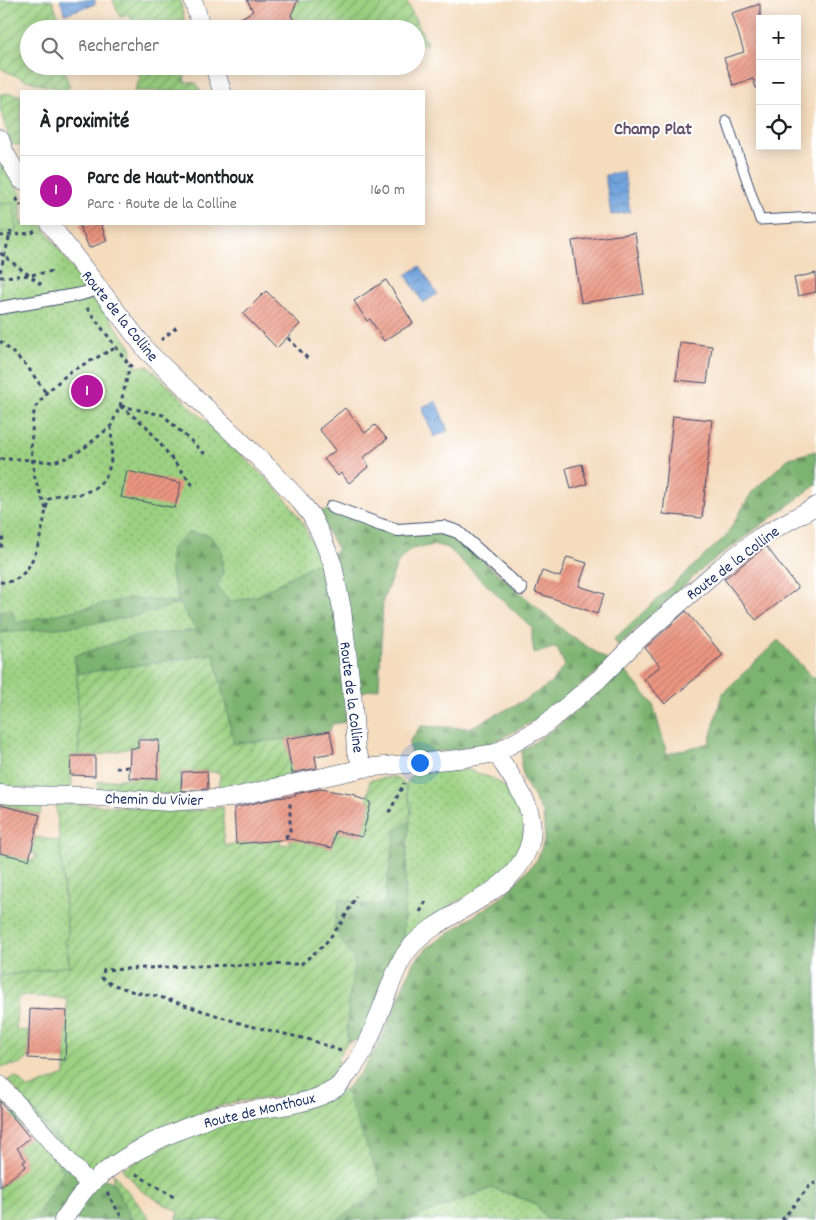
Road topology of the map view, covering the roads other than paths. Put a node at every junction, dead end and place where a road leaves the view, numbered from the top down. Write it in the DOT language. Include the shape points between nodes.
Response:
graph roads {
  1 [pos="193,0"];
  2 [pos="199,20"];
  3 [pos="217,75"];
  4 [pos="222,90"];
  5 [pos="727,121"];
  6 [pos="0,139"];
  7 [pos="20,178"];
  8 [pos="816,217"];
  9 [pos="44,227"];
  10 [pos="98,289"];
  11 [pos="0,308"];
  12 [pos="816,506"];
  13 [pos="332,507"];
  14 [pos="521,589"];
  15 [pos="496,753"];
  16 [pos="364,768"];
  17 [pos="0,794"];
  18 [pos="0,1085"];
  19 [pos="90,1185"];
  20 [pos="62,1220"];
  1 -- 2 [label="street"];
  3 -- 4 [label="street"];
  5 -- 8 [label="lane" via="760,220"];
  6 -- 7 [label="street"];
  9 -- 10 [label="street, Route de la Colline"];
  10 -- 11 [label="street"];
  10 -- 16 [label="street, Route de la Colline" via="147,351 271,470 311,515 333,564 342,609 356,751"];
  12 -- 15 [label="street, Route de la Colline" via="760,537 721,567 542,727"];
  13 -- 14 [label="street" via="398,530 443,527 458,532"];
  15 -- 16 [label="street, Route de la Colline"];
  15 -- 19 [label="street, Route de Monthoux" via="528,808 532,826 529,848 510,876 497,887 439,924 408,950 360,1060 338,1087 293,1103 219,1114 146,1146"];
  16 -- 17 [label="street, Chemin du Vivier" via="228,798 169,802"];
  18 -- 19 [label="street"];
  19 -- 20 [label="street, Route de Monthoux"];
}
